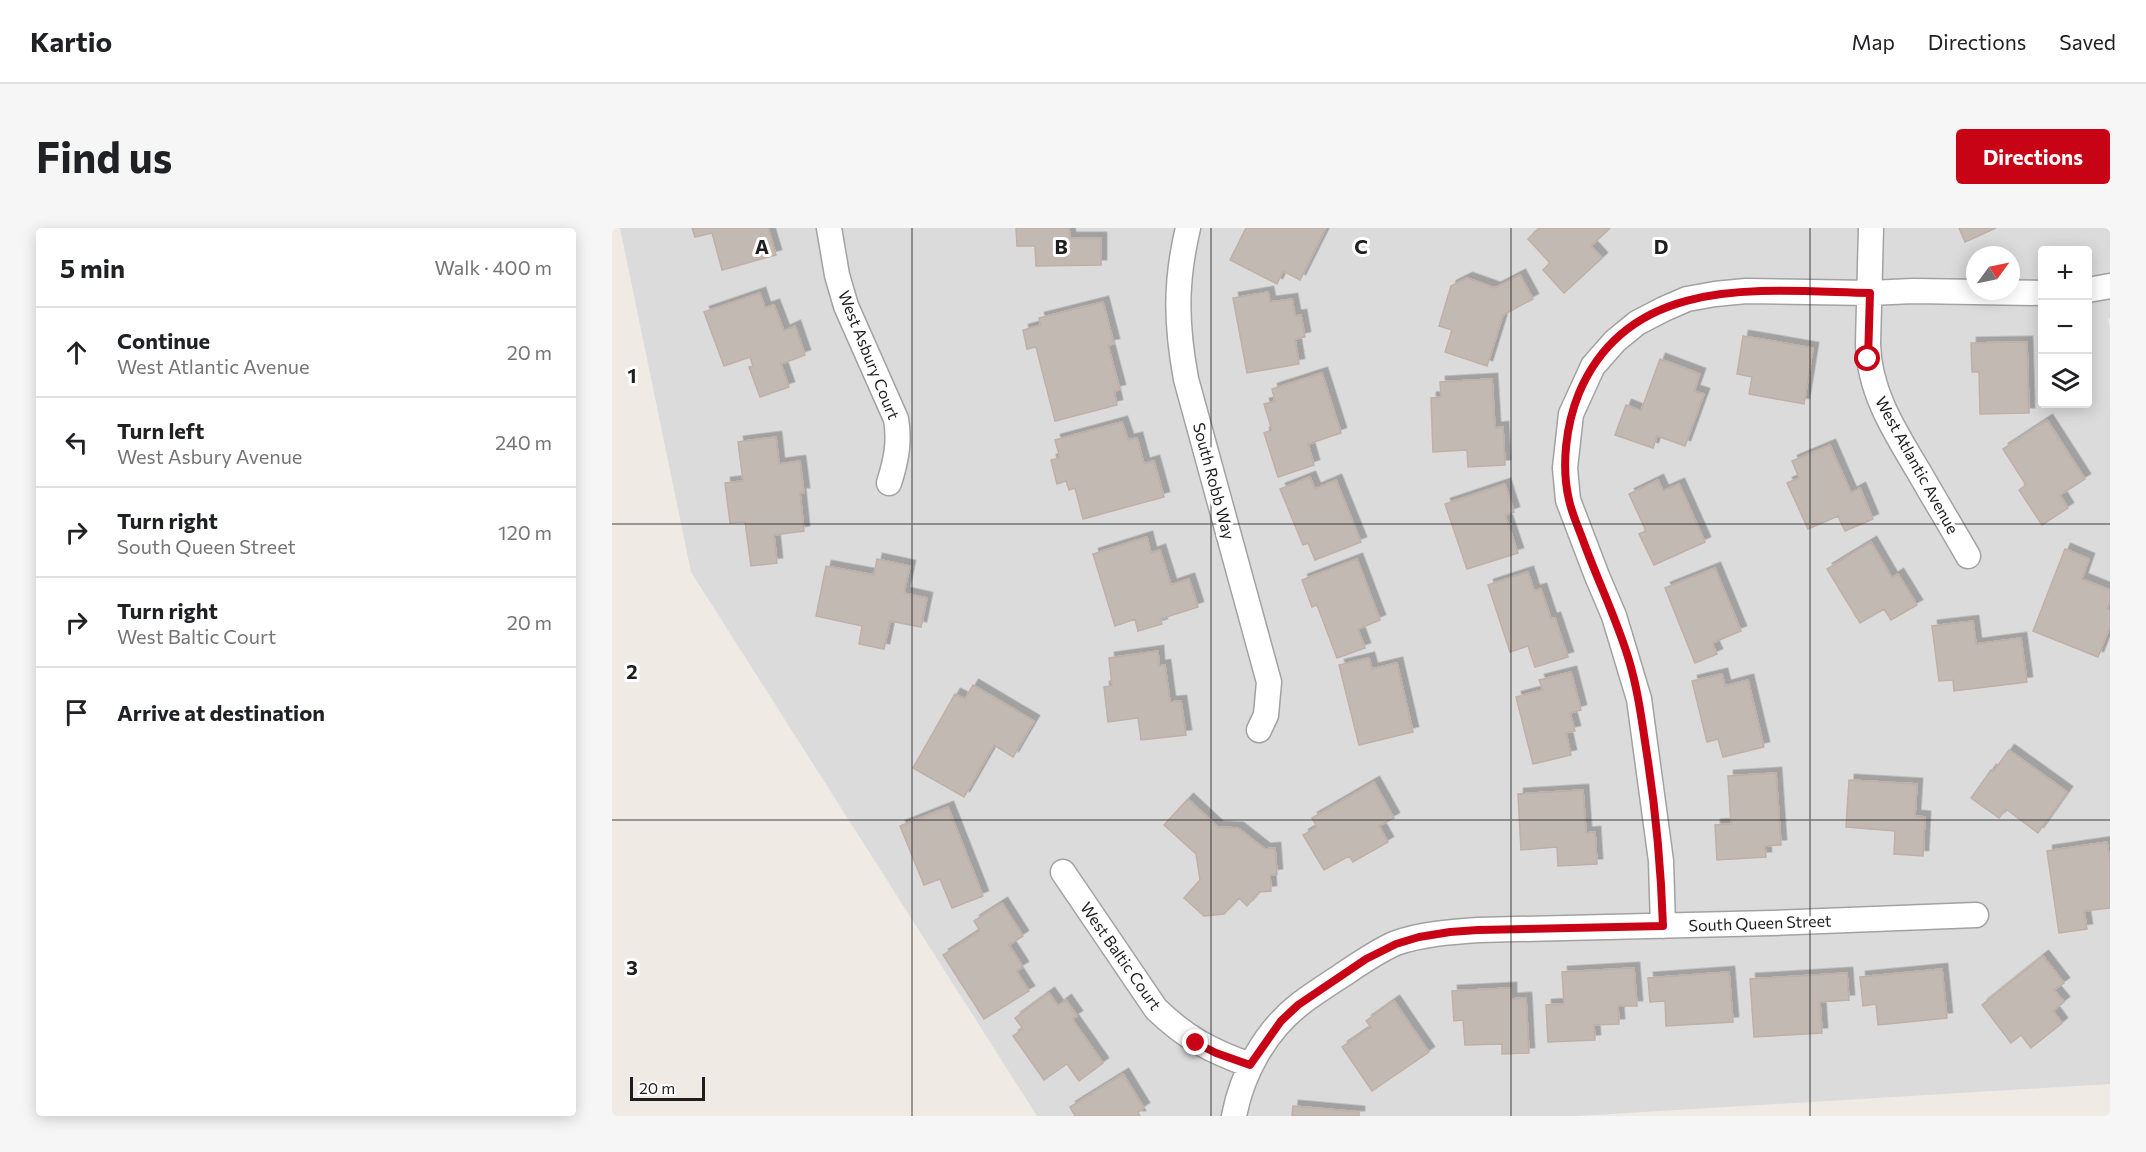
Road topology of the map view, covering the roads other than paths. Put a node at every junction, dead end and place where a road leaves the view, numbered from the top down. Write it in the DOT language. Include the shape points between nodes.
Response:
graph roads {
  1 [pos="829,228"];
  2 [pos="1188,228"];
  3 [pos="1871,228"];
  4 [pos="2110,286"];
  5 [pos="2092,289"];
  6 [pos="1870,293"];
  7 [pos="2038,293"];
  8 [pos="889,483"];
  9 [pos="1968,556"];
  10 [pos="1259,730"];
  11 [pos="1063,872"];
  12 [pos="1976,915"];
  13 [pos="1663,926"];
  14 [pos="1250,1065"];
  15 [pos="1234,1116"];
  1 -- 8 [label="street, West Asbury Court" via="846,306 896,419 897,456"];
  2 -- 10 [label="street, South Robb Way" via="1179,279 1180,342 1186,379 1269,682 1266,715"];
  3 -- 6 [label="street, West Atlantic Avenue"];
  4 -- 5 [label="street"];
  6 -- 7 [label="street"];
  6 -- 9 [label="street, West Atlantic Avenue" via="1868,359 1872,380 1881,403"];
  6 -- 13 [label="street" via="1736,292 1687,299 1637,323 1615,341 1593,366 1571,414 1565,468 1568,500 1614,616 1639,699 1661,861"];
  11 -- 14 [label="street, West Baltic Court" via="1156,1009 1196,1043"];
  12 -- 13 [label="street, South Queen Street"];
  13 -- 14 [label="street, South Queen Street" via="1450,932 1396,944 1366,959 1298,1005 1281,1021"];
  14 -- 15 [label="street, South Queen Street" via="1239,1090"];
}
